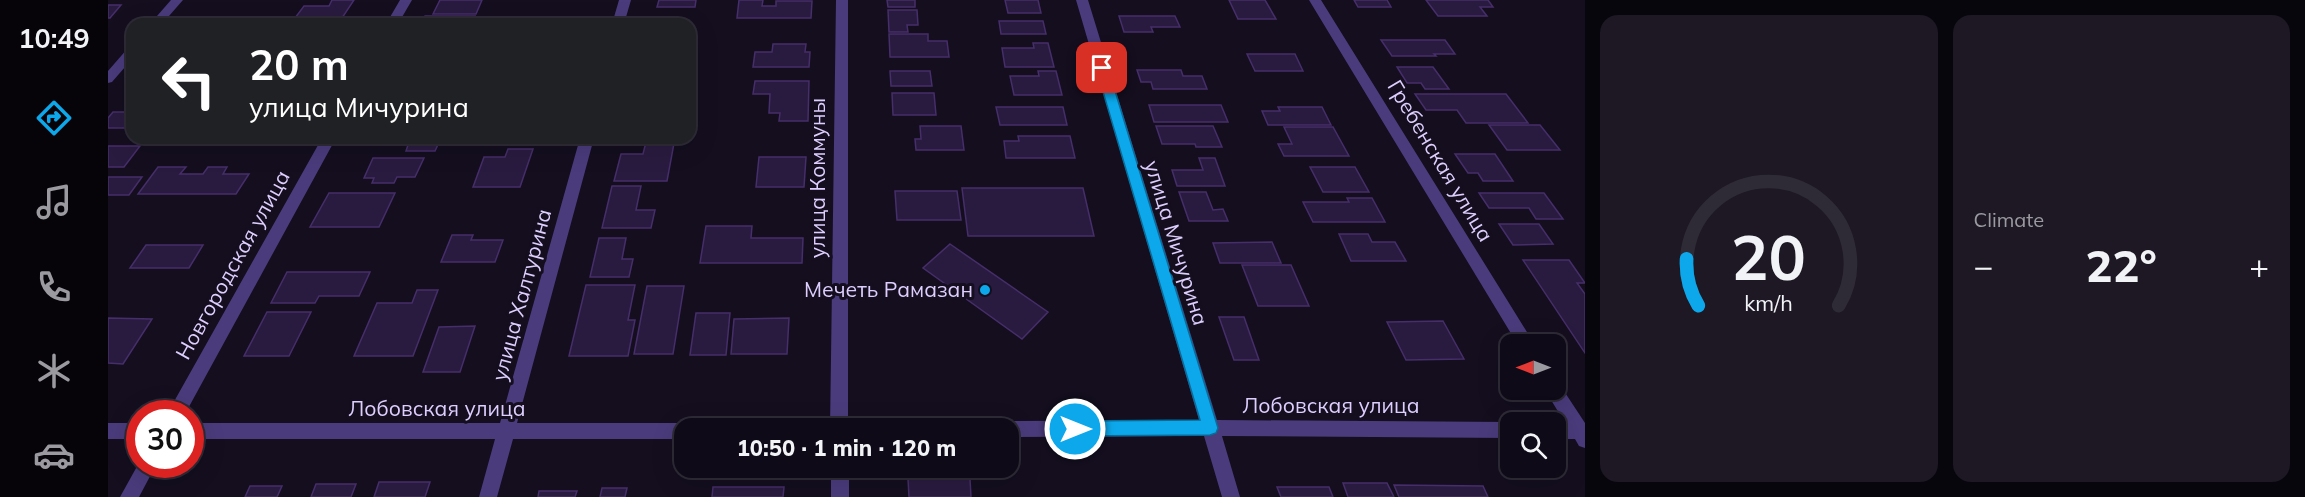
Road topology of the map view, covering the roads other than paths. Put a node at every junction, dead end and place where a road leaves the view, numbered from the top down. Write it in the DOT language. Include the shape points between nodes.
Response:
graph roads {
  1 [pos="177,0"];
  2 [pos="406,0"];
  3 [pos="625,0"];
  4 [pos="842,0"];
  5 [pos="1082,0"];
  6 [pos="1315,0"];
  7 [pos="161,18"];
  8 [pos="396,18"];
  9 [pos="620,18"];
  10 [pos="126,58"];
  11 [pos="108,79"];
  12 [pos="326,144"];
  13 [pos="585,144"];
  14 [pos="1520,334"];
  15 [pos="184,400"];
  16 [pos="1561,400"];
  17 [pos="839,418"];
  18 [pos="1210,428"];
  19 [pos="1019,429"];
  20 [pos="1500,430"];
  21 [pos="108,431"];
  22 [pos="126,431"];
  23 [pos="204,431"];
  24 [pos="507,431"];
  25 [pos="674,431"];
  26 [pos="1566,432"];
  27 [pos="1583,434"];
  28 [pos="140,478"];
  29 [pos="840,478"];
  30 [pos="129,497"];
  31 [pos="488,497"];
  32 [pos="840,497"];
  33 [pos="1231,497"];
  1 -- 7 [label="street"];
  2 -- 8 [label="street"];
  3 -- 9 [label="street"];
  4 -- 17 [label="street, улица Коммуны"];
  5 -- 18 [label="street, улица Мичурина"];
  6 -- 14 [label="street, Гребенская улица"];
  10 -- 11 [label="street"];
  12 -- 15 [label="street, Новгородская улица"];
  13 -- 24 [label="street, улица Халтурина"];
  16 -- 27 [label="street"];
  18 -- 19 [label="street, Лобовская улица"];
  18 -- 20 [label="street, Лобовская улица"];
  18 -- 33 [label="street, улица Мичурина"];
  21 -- 22 [label="street"];
  23 -- 24 [label="street, Лобовская улица"];
  24 -- 25 [label="street, Лобовская улица"];
  24 -- 31 [label="street, улица Халтурина"];
  26 -- 27 [label="street"];
  28 -- 30 [label="street"];
  29 -- 32 [label="street"];
}
